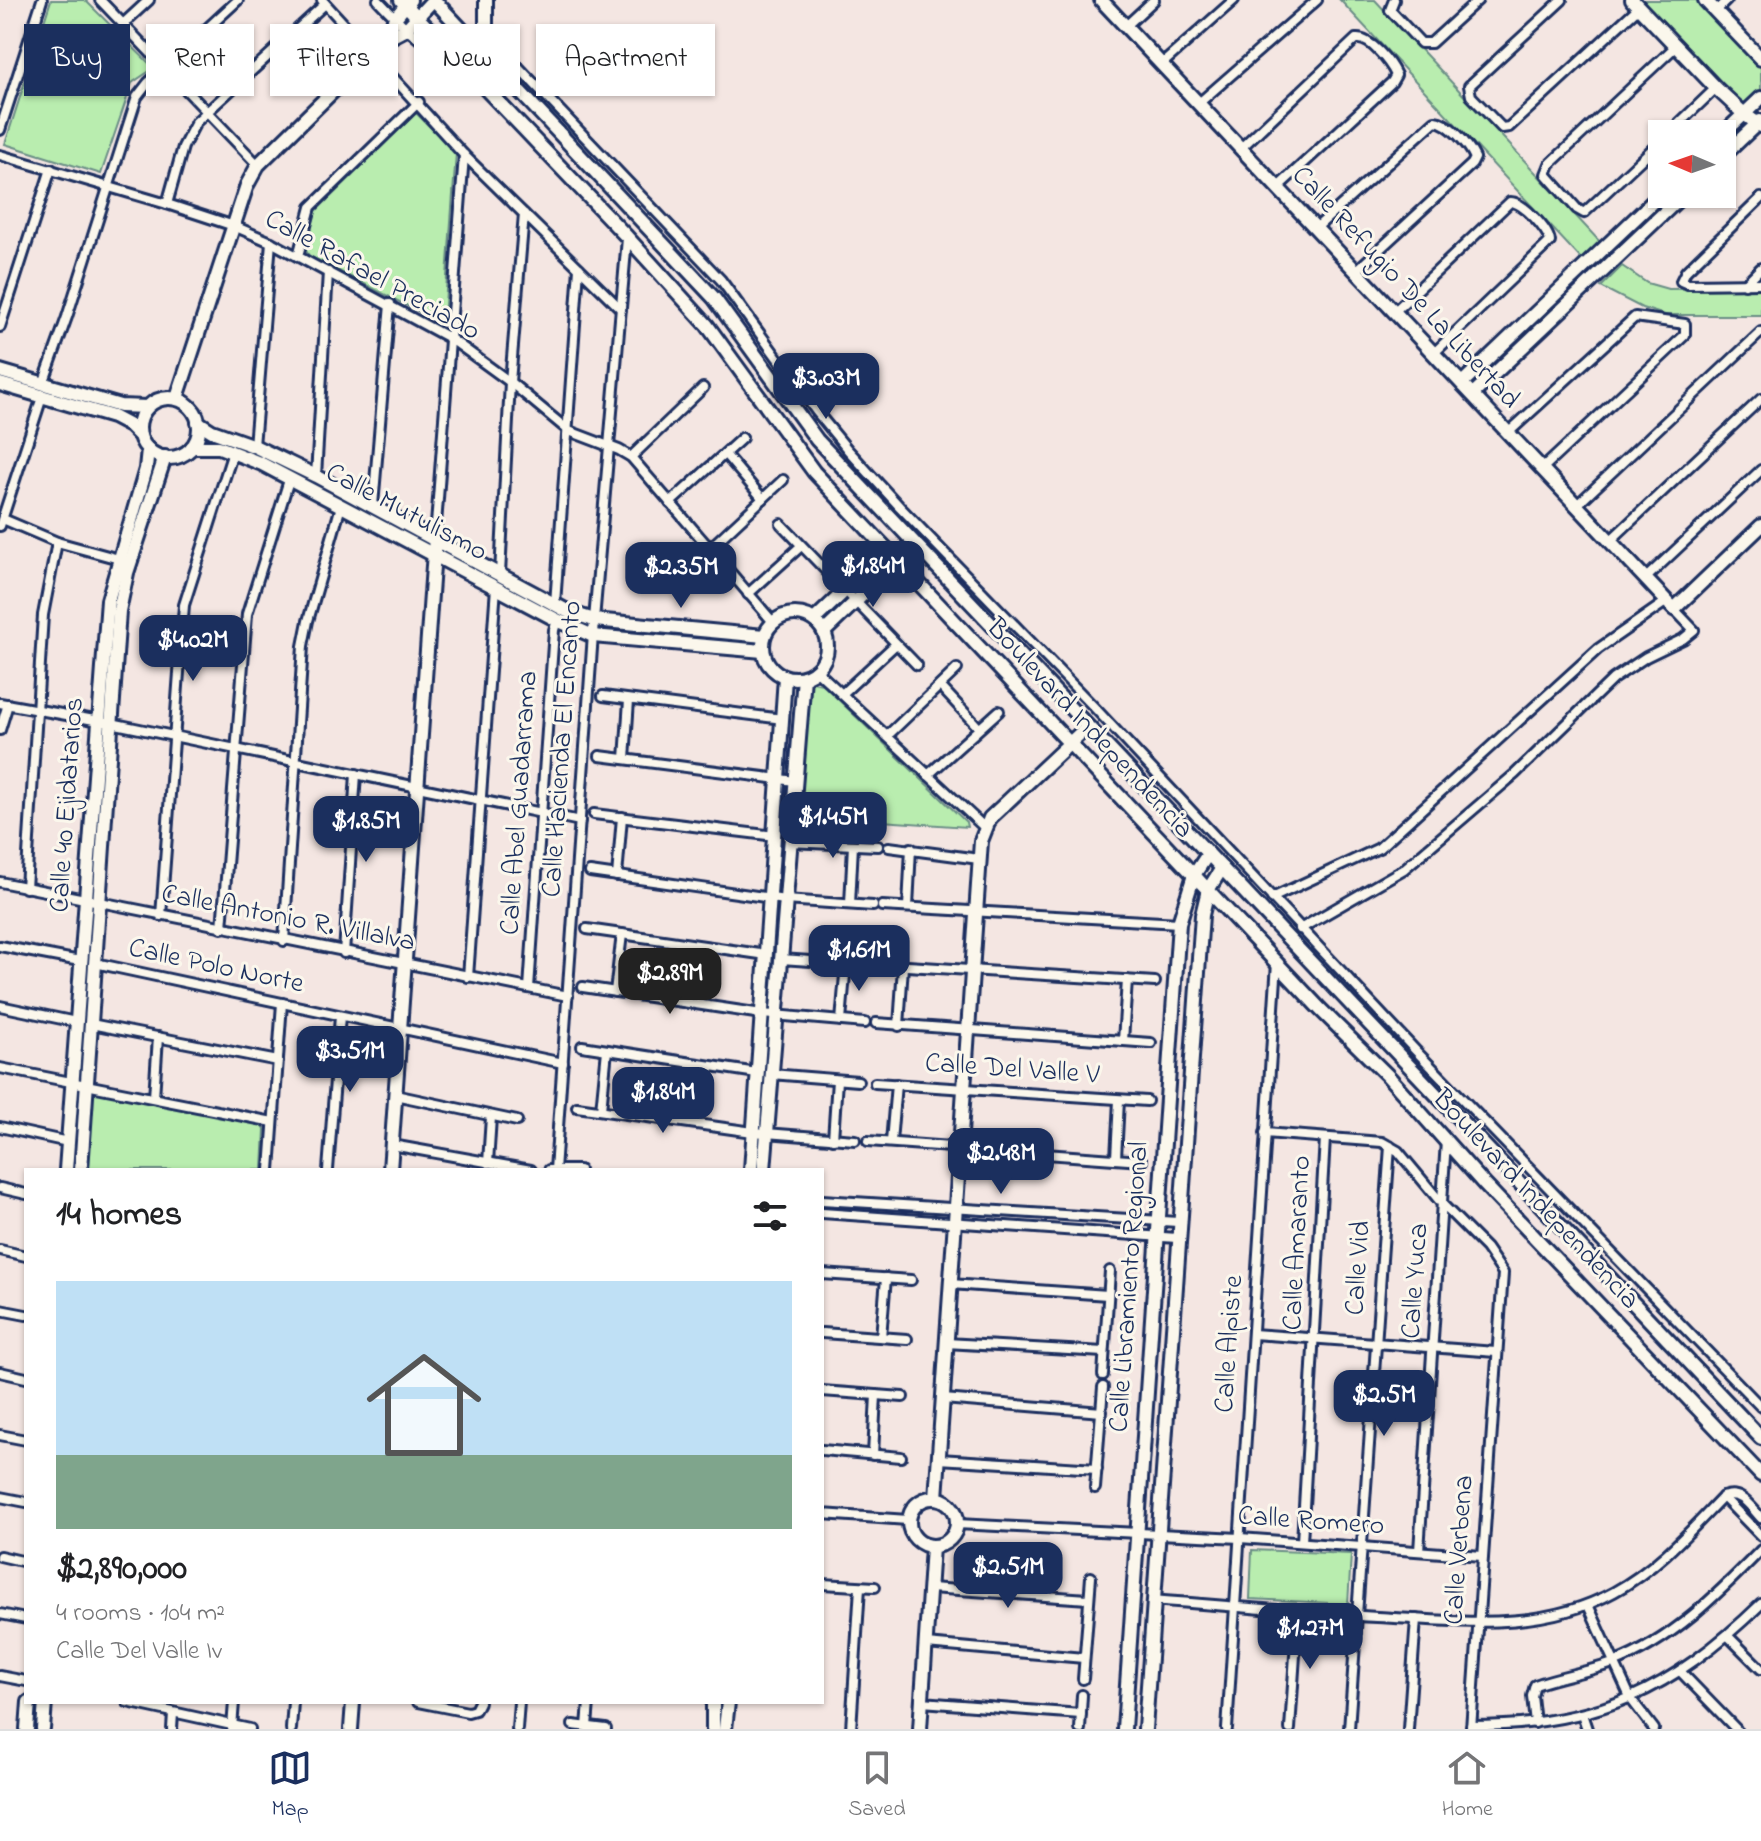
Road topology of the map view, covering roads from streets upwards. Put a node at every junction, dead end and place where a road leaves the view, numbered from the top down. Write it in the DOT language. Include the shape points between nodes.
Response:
graph roads {
  1 [pos="42,0"];
  2 [pos="100,0"];
  3 [pos="149,0"];
  4 [pos="238,0"];
  5 [pos="378,0"];
  6 [pos="434,0"];
  7 [pos="486,0"];
  8 [pos="1101,0"];
  9 [pos="1154,0"];
  10 [pos="1234,0"];
  11 [pos="1317,0"];
  12 [pos="1478,0"];
  13 [pos="1562,0"];
  14 [pos="1705,0"];
  15 [pos="1727,0"];
  16 [pos="324,2"];
  17 [pos="406,2"];
  18 [pos="1392,4"];
  19 [pos="1636,4"];
  20 [pos="1716,11"];
  21 [pos="417,17"];
  22 [pos="395,18"];
  23 [pos="123,24"];
  24 [pos="213,24"];
  25 [pos="345,24"];
  26 [pos="392,24"];
  27 [pos="424,24"];
  28 [pos="457,24"];
  29 [pos="486,24"];
  30 [pos="1126,26"];
  31 [pos="406,29"];
  32 [pos="130,31"];
  33 [pos="398,33"];
  34 [pos="414,36"];
  35 [pos="1676,46"];
  36 [pos="146,47"];
  37 [pos="1759,52"];
  38 [pos="1162,64"];
  39 [pos="520,69"];
  40 [pos="398,80"];
  41 [pos="146,86"];
  42 [pos="1716,88"];
  43 [pos="520,91"];
  44 [pos="193,96"];
  45 [pos="328,96"];
  46 [pos="493,96"];
  47 [pos="1761,98"];
  48 [pos="419,102"];
  49 [pos="1199,103"];
  50 [pos="207,111"];
  51 [pos="1744,114"];
  52 [pos="1683,120"];
  53 [pos="1736,122"];
  54 [pos="1759,123"];
  55 [pos="0,130"];
  56 [pos="1736,144"];
  57 [pos="1241,148"];
  58 [pos="1648,153"];
  59 [pos="0,155"];
  60 [pos="464,155"];
  61 [pos="258,165"];
  62 [pos="51,169"];
  63 [pos="108,186"];
  64 [pos="1278,187"];
  65 [pos="1761,198"];
  66 [pos="167,204"];
  67 [pos="1648,206"];
  68 [pos="1669,208"];
  69 [pos="524,214"];
  70 [pos="234,226"];
  71 [pos="1316,228"];
  72 [pos="627,237"];
  73 [pos="271,242"];
  74 [pos="298,256"];
  75 [pos="1594,258"];
  76 [pos="579,268"];
  77 [pos="1761,268"];
  78 [pos="1605,270"];
  79 [pos="1356,271"];
  80 [pos="328,272"];
  81 [pos="1761,283"];
  82 [pos="1745,284"];
  83 [pos="390,304"];
  84 [pos="621,309"];
  85 [pos="1395,311"];
  86 [pos="0,327"];
  87 [pos="1761,332"];
  88 [pos="451,339"];
  89 [pos="1434,353"];
  90 [pos="0,371"];
  91 [pos="510,382"];
  92 [pos="1462,383"];
  93 [pos="0,384"];
  94 [pos="703,388"];
  95 [pos="42,390"];
  96 [pos="1473,394"];
  97 [pos="177,398"];
  98 [pos="1761,399"];
  99 [pos="147,407"];
  100 [pos="198,422"];
  101 [pos="569,431"];
  102 [pos="1509,432"];
  103 [pos="140,436"];
  104 [pos="742,438"];
  105 [pos="254,446"];
  106 [pos="608,446"];
  107 [pos="192,447"];
  108 [pos="148,449"];
  109 [pos="233,452"];
  110 [pos="725,454"];
  111 [pos="165,457"];
  112 [pos="631,457"];
  113 [pos="1543,468"];
  114 [pos="1761,470"];
  115 [pos="316,476"];
  116 [pos="289,480"];
  117 [pos="783,480"];
  118 [pos="763,499"];
  119 [pos="670,503"];
  120 [pos="1577,505"];
  121 [pos="341,506"];
  122 [pos="373,506"];
  123 [pos="138,520"];
  124 [pos="1,522"];
  125 [pos="781,524"];
  126 [pos="1761,526"];
  127 [pos="435,538"];
  128 [pos="1611,540"];
  129 [pos="57,542"];
  130 [pos="801,546"];
  131 [pos="709,549"];
  132 [pos="888,550"];
  133 [pos="433,553"];
  134 [pos="119,559"];
  135 [pos="898,561"];
  136 [pos="500,574"];
  137 [pos="1646,578"];
  138 [pos="496,587"];
  139 [pos="844,591"];
  140 [pos="748,594"];
  141 [pos="854,602"];
  142 [pos="555,604"];
  143 [pos="1671,605"];
  144 [pos="569,612"];
  145 [pos="557,620"];
  146 [pos="594,620"];
  147 [pos="814,620"];
  148 [pos="773,622"];
  149 [pos="824,632"];
  150 [pos="593,636"];
  151 [pos="764,636"];
  152 [pos="896,644"];
  153 [pos="763,651"];
  154 [pos="1041,653"];
  155 [pos="1029,664"];
  156 [pos="917,665"];
  157 [pos="957,669"];
  158 [pos="816,670"];
  159 [pos="785,677"];
  160 [pos="804,677"];
  161 [pos="940,686"];
  162 [pos="842,694"];
  163 [pos="603,696"];
  164 [pos="629,700"];
  165 [pos="4,704"];
  166 [pos="38,710"];
  167 [pos="999,711"];
  168 [pos="783,719"];
  169 [pos="105,722"];
  170 [pos="1087,727"];
  171 [pos="979,728"];
  172 [pos="0,730"];
  173 [pos="174,736"];
  174 [pos="887,736"];
  175 [pos="1070,742"];
  176 [pos="236,749"];
  177 [pos="600,756"];
  178 [pos="625,759"];
  179 [pos="297,762"];
  180 [pos="356,774"];
  181 [pos="928,775"];
  182 [pos="778,780"];
  183 [pos="795,781"];
  184 [pos="416,786"];
  185 [pos="482,800"];
  186 [pos="541,812"];
  187 [pos="594,814"];
  188 [pos="622,817"];
  189 [pos="580,821"];
  190 [pos="984,827"];
  191 [pos="775,836"];
  192 [pos="789,842"];
  193 [pos="853,845"];
  194 [pos="878,846"];
  195 [pos="889,847"];
  196 [pos="911,848"];
  197 [pos="1208,854"];
  198 [pos="979,859"];
  199 [pos="1222,868"];
  200 [pos="590,872"];
  201 [pos="1194,875"];
  202 [pos="617,876"];
  203 [pos="0,882"];
  204 [pos="26,888"];
  205 [pos="1208,890"];
  206 [pos="771,898"];
  207 [pos="1272,898"];
  208 [pos="85,900"];
  209 [pos="785,900"];
  210 [pos="99,903"];
  211 [pos="850,904"];
  212 [pos="908,907"];
  213 [pos="975,912"];
  214 [pos="161,916"];
  215 [pos="1179,923"];
  216 [pos="222,928"];
  217 [pos="587,929"];
  218 [pos="1300,929"];
  219 [pos="622,934"];
  220 [pos="284,941"];
  221 [pos="0,946"];
  222 [pos="344,953"];
  223 [pos="767,955"];
  224 [pos="781,959"];
  225 [pos="80,961"];
  226 [pos="1277,962"];
  227 [pos="95,963"];
  228 [pos="846,963"];
  229 [pos="404,965"];
  230 [pos="903,966"];
  231 [pos="973,969"];
  232 [pos="468,977"];
  233 [pos="1127,980"];
  234 [pos="1155,982"];
  235 [pos="583,987"];
  236 [pos="529,988"];
  237 [pos="615,992"];
  238 [pos="568,996"];
  239 [pos="282,1003"];
  240 [pos="0,1006"];
  241 [pos="762,1014"];
  242 [pos="777,1015"];
  243 [pos="340,1016"];
  244 [pos="841,1021"];
  245 [pos="76,1022"];
  246 [pos="865,1023"];
  247 [pos="876,1023"];
  248 [pos="91,1024"];
  249 [pos="899,1026"];
  250 [pos="399,1030"];
  251 [pos="968,1031"];
  252 [pos="158,1037"];
  253 [pos="1123,1041"];
  254 [pos="1151,1043"];
  255 [pos="582,1046"];
  256 [pos="607,1050"];
  257 [pos="278,1061"];
  258 [pos="563,1063"];
  259 [pos="0,1068"];
  260 [pos="757,1073"];
  261 [pos="771,1074"];
  262 [pos="837,1080"];
  263 [pos="858,1081"];
  264 [pos="72,1082"];
  265 [pos="875,1083"];
  266 [pos="87,1084"];
  267 [pos="896,1084"];
  268 [pos="963,1089"];
  269 [pos="395,1095"];
  270 [pos="154,1097"];
  271 [pos="1119,1100"];
  272 [pos="1147,1101"];
  273 [pos="577,1107"];
  274 [pos="601,1110"];
  275 [pos="491,1117"];
  276 [pos="517,1121"];
  277 [pos="273,1122"];
  278 [pos="0,1127"];
  279 [pos="760,1133"];
  280 [pos="1265,1133"];
  281 [pos="1325,1138"];
  282 [pos="833,1139"];
  283 [pos="855,1140"];
  284 [pos="868,1141"];
  285 [pos="1446,1141"];
  286 [pos="68,1142"];
  287 [pos="891,1142"];
  288 [pos="392,1145"];
  289 [pos="1390,1146"];
  290 [pos="959,1147"];
  291 [pos="1116,1158"];
  292 [pos="1142,1161"];
  293 [pos="488,1163"];
  294 [pos="66,1168"];
  295 [pos="81,1168"];
  296 [pos="270,1168"];
  297 [pos="328,1168"];
  298 [pos="390,1168"];
  299 [pos="519,1168"];
  300 [pos="553,1168"];
  301 [pos="751,1168"];
  302 [pos="764,1168"];
  303 [pos="0,1188"];
  304 [pos="24,1194"];
  305 [pos="824,1200"];
  306 [pos="1443,1205"];
  307 [pos="955,1209"];
  308 [pos="824,1213"];
  309 [pos="1159,1222"];
  310 [pos="1178,1222"];
  311 [pos="953,1223"];
  312 [pos="1158,1237"];
  313 [pos="1177,1238"];
  314 [pos="0,1250"];
  315 [pos="24,1256"];
  316 [pos="1110,1271"];
  317 [pos="824,1274"];
  318 [pos="886,1278"];
  319 [pos="911,1280"];
  320 [pos="950,1284"];
  321 [pos="1108,1295"];
  322 [pos="0,1310"];
  323 [pos="24,1315"];
  324 [pos="824,1333"];
  325 [pos="1253,1334"];
  326 [pos="881,1337"];
  327 [pos="907,1339"];
  328 [pos="1315,1339"];
  329 [pos="946,1343"];
  330 [pos="1375,1343"];
  331 [pos="1433,1348"];
  332 [pos="1104,1352"];
  333 [pos="1496,1352"];
  334 [pos="0,1372"];
  335 [pos="1103,1375"];
  336 [pos="24,1378"];
  337 [pos="1103,1387"];
  338 [pos="824,1391"];
  339 [pos="876,1395"];
  340 [pos="903,1397"];
  341 [pos="943,1399"];
  342 [pos="1761,1407"];
  343 [pos="1102,1412"];
  344 [pos="0,1435"];
  345 [pos="1761,1438"];
  346 [pos="24,1440"];
  347 [pos="824,1450"];
  348 [pos="873,1455"];
  349 [pos="901,1457"];
  350 [pos="939,1459"];
  351 [pos="1097,1469"];
  352 [pos="1761,1475"];
  353 [pos="1095,1488"];
  354 [pos="0,1497"];
  355 [pos="1723,1497"];
  356 [pos="936,1498"];
  357 [pos="24,1502"];
  358 [pos="824,1514"];
  359 [pos="1761,1518"];
  360 [pos="908,1520"];
  361 [pos="957,1524"];
  362 [pos="1138,1535"];
  363 [pos="1158,1536"];
  364 [pos="1761,1536"];
  365 [pos="1240,1538"];
  366 [pos="1302,1542"];
  367 [pos="932,1547"];
  368 [pos="1361,1547"];
  369 [pos="1761,1550"];
  370 [pos="1419,1551"];
  371 [pos="0,1556"];
  372 [pos="1482,1556"];
  373 [pos="24,1562"];
  374 [pos="1091,1577"];
  375 [pos="824,1584"];
  376 [pos="860,1587"];
  377 [pos="875,1587"];
  378 [pos="930,1588"];
  379 [pos="1088,1599"];
  380 [pos="1153,1600"];
  381 [pos="1761,1604"];
  382 [pos="1588,1605"];
  383 [pos="1235,1607"];
  384 [pos="1298,1611"];
  385 [pos="0,1614"];
  386 [pos="1356,1616"];
  387 [pos="24,1619"];
  388 [pos="1416,1619"];
  389 [pos="1477,1623"];
  390 [pos="1728,1636"];
  391 [pos="926,1644"];
  392 [pos="1084,1658"];
  393 [pos="1614,1663"];
  394 [pos="1761,1669"];
  395 [pos="1680,1671"];
  396 [pos="0,1676"];
  397 [pos="1083,1679"];
  398 [pos="24,1681"];
  399 [pos="1082,1695"];
  400 [pos="1631,1699"];
  401 [pos="922,1702"];
  402 [pos="29,1704"];
  403 [pos="45,1704"];
  404 [pos="143,1704"];
  405 [pos="234,1704"];
  406 [pos="293,1704"];
  407 [pos="353,1704"];
  408 [pos="428,1704"];
  409 [pos="478,1704"];
  410 [pos="519,1704"];
  411 [pos="589,1704"];
  412 [pos="713,1704"];
  413 [pos="728,1704"];
  414 [pos="173,1713"];
  415 [pos="1081,1714"];
  416 [pos="1582,1714"];
  417 [pos="1535,1723"];
  418 [pos="573,1725"];
  419 [pos="232,1727"];
  420 [pos="587,1727"];
  421 [pos="1471,1728"];
  422 [pos="27,1729"];
  423 [pos="43,1729"];
  424 [pos="172,1729"];
  425 [pos="250,1729"];
  426 [pos="291,1729"];
  427 [pos="351,1729"];
  428 [pos="517,1729"];
  429 [pos="606,1729"];
  430 [pos="713,1729"];
  431 [pos="725,1729"];
  432 [pos="851,1729"];
  433 [pos="920,1729"];
  434 [pos="1080,1729"];
  435 [pos="1124,1729"];
  436 [pos="1145,1729"];
  437 [pos="1227,1729"];
  438 [pos="1290,1729"];
  439 [pos="1349,1729"];
  440 [pos="1408,1729"];
  441 [pos="1587,1729"];
  442 [pos="1654,1729"];
  443 [pos="1736,1729"];
  1 -- 55 [label="street"];
  2 -- 23 [label="street"];
  3 -- 23 [label="street"];
  4 -- 24 [label="street"];
  5 -- 22 [label="street"];
  6 -- 21 [label="street"];
  6 -- 28 [label="street, Boulevard Independencia"];
  7 -- 29 [label="street"];
  8 -- 30 [label="street, Calle Refugio De La Libertad"];
  9 -- 30 [label="street"];
  10 -- 38 [label="street"];
  11 -- 49 [label="street"];
  12 -- 18 [label="street" via="1425,45"];
  13 -- 19 [label="street" via="1468,89 1504,129"];
  14 -- 20 [label="street"];
  15 -- 20 [label="street"];
  16 -- 25 [label="street"];
  16 -- 50 [label="street"];
  17 -- 21 [label="street, Boulevard Independencia"];
  17 -- 22 [label="street"];
  19 -- 35 [label="street"];
  20 -- 37 [label="street"];
  21 -- 27 [label="street, Boulevard Independencia"];
  21 -- 31 [label="street"];
  22 -- 26 [label="street"];
  22 -- 31 [label="street"];
  30 -- 38 [label="street, Calle Refugio De La Libertad"];
  31 -- 33 [label="street"];
  31 -- 34 [label="street"];
  32 -- 36 [label="street"];
  35 -- 42 [label="street"];
  35 -- 58 [label="street" via="1545,171 1584,213"];
  38 -- 49 [label="street, Calle Refugio De La Libertad"];
  39 -- 154 [label="street" via="721,280 848,450"];
  40 -- 48 [label="street"];
  41 -- 63 [label="street" via="133,104"];
  42 -- 51 [label="street"];
  42 -- 52 [label="street"];
  43 -- 155 [label="street, Boulevard Independencia" via="714,298 817,440"];
  44 -- 50 [label="street"];
  45 -- 61 [label="street"];
  46 -- 72 [label="street, Boulevard Independencia"];
  47 -- 51 [label="street"];
  48 -- 60 [label="street"];
  48 -- 74 [label="street" via="311,207"];
  49 -- 57 [label="street, Calle Refugio De La Libertad"];
  50 -- 61 [label="street"];
  50 -- 66 [label="street" via="189,131"];
  51 -- 53 [label="street"];
  51 -- 54 [label="street"];
  54 -- 56 [label="street"];
  57 -- 64 [label="street, Calle Refugio De La Libertad"];
  57 -- 64 [label="street" via="1360,37 1392,67 1392,82"];
  59 -- 62 [label="street, Calle Rafael Preciado"];
  60 -- 69 [label="street"];
  60 -- 88 [label="street"];
  61 -- 70 [label="street"];
  62 -- 63 [label="street, Calle Rafael Preciado"];
  62 -- 86 [label="street"];
  63 -- 66 [label="street, Calle Rafael Preciado"];
  63 -- 95 [label="street"];
  64 -- 71 [label="street, Calle Refugio De La Libertad"];
  65 -- 82 [label="street" via="1681,281"];
  66 -- 70 [label="street, Calle Rafael Preciado"];
  67 -- 75 [label="street"];
  68 -- 78 [label="street"];
  69 -- 76 [label="street"];
  69 -- 91 [label="street"];
  70 -- 73 [label="street, Calle Rafael Preciado"];
  70 -- 97 [label="street"];
  71 -- 79 [label="street, Calle Refugio De La Libertad"];
  71 -- 79 [label="street" via="1438,120 1472,152 1474,161"];
  72 -- 84 [label="street, Calle Hacienda El Encanto"];
  72 -- 132 [label="street, Boulevard Independencia" via="707,325 814,472"];
  73 -- 74 [label="street, Calle Rafael Preciado"];
  73 -- 105 [label="street"];
  74 -- 80 [label="street, Calle Rafael Preciado"];
  75 -- 78 [label="street"];
  75 -- 92 [label="street"];
  76 -- 84 [label="street"];
  76 -- 101 [label="street"];
  77 -- 82 [label="street"];
  78 -- 96 [label="street"];
  79 -- 85 [label="street, Calle Refugio De La Libertad"];
  80 -- 83 [label="street, Calle Rafael Preciado"];
  80 -- 115 [label="street"];
  81 -- 82 [label="street"];
  83 -- 88 [label="street, Calle Rafael Preciado"];
  83 -- 122 [label="street"];
  84 -- 106 [label="street, Calle Hacienda El Encanto"];
  85 -- 89 [label="street, Calle Refugio De La Libertad"];
  85 -- 89 [label="street" via="1513,201 1549,234 1550,242"];
  87 -- 120 [label="street"];
  88 -- 91 [label="street, Calle Rafael Preciado"];
  88 -- 127 [label="street"];
  89 -- 92 [label="street, Calle Refugio De La Libertad"];
  90 -- 95 [label="street"];
  91 -- 101 [label="street, Calle Rafael Preciado"];
  91 -- 136 [label="street"];
  92 -- 96 [label="street, Calle Refugio De La Libertad"];
  93 -- 95 [label="street"];
  94 -- 112 [label="street"];
  95 -- 99 [label="street"];
  95 -- 103 [label="street" via="124,422"];
  95 -- 124 [label="street"];
  96 -- 102 [label="street, Calle Refugio De La Libertad"];
  97 -- 99 [label="street" via="161,398"];
  97 -- 100 [label="street" via="193,409"];
  98 -- 128 [label="street"];
  99 -- 103 [label="street"];
  100 -- 105 [label="street, Calle Mutulismo"];
  100 -- 107 [label="street"];
  101 -- 106 [label="street, Calle Rafael Preciado"];
  101 -- 142 [label="street"];
  102 -- 113 [label="street, Calle Refugio De La Libertad"];
  102 -- 113 [label="street" via="1635,317 1685,324 1685,335"];
  103 -- 108 [label="street"];
  104 -- 110 [label="street"];
  105 -- 115 [label="street, Calle Mutulismo"];
  106 -- 112 [label="street, Calle Rafael Preciado"];
  106 -- 146 [label="street, Calle Hacienda El Encanto"];
  107 -- 109 [label="street, Calle Mutulismo"];
  107 -- 111 [label="street" via="178,457"];
  108 -- 111 [label="street"];
  108 -- 123 [label="street, Calle 40 Ejidatarios"];
  109 -- 116 [label="street, Calle Mutulismo"];
  109 -- 173 [label="street" via="184,605"];
  110 -- 118 [label="street"];
  110 -- 119 [label="street"];
  111 -- 123 [label="street, Calle 40 Ejidatarios"];
  112 -- 119 [label="street, Calle Rafael Preciado"];
  113 -- 120 [label="street, Calle Refugio De La Libertad"];
  114 -- 137 [label="street"];
  115 -- 122 [label="street, Calle Mutulismo"];
  116 -- 121 [label="street, Calle Mutulismo"];
  116 -- 176 [label="street" via="247,614"];
  117 -- 118 [label="street"];
  118 -- 131 [label="street"];
  119 -- 131 [label="street, Calle Rafael Preciado"];
  120 -- 128 [label="street, Calle Refugio De La Libertad"];
  121 -- 133 [label="street, Calle Mutulismo"];
  121 -- 179 [label="street" via="305,631"];
  122 -- 127 [label="street, Calle Mutulismo"];
  123 -- 134 [label="street, Calle 40 Ejidatarios"];
  123 -- 169 [label="street, Calle 40 Ejidatarios" via="121,595"];
  124 -- 129 [label="street"];
  125 -- 130 [label="street"];
  126 -- 143 [label="street"];
  127 -- 133 [label="street"];
  127 -- 136 [label="street, Calle Mutulismo"];
  128 -- 137 [label="street, Calle Refugio De La Libertad"];
  129 -- 134 [label="street"];
  129 -- 166 [label="street" via="43,615"];
  130 -- 139 [label="street"];
  130 -- 140 [label="street"];
  131 -- 140 [label="street, Calle Rafael Preciado"];
  132 -- 135 [label="street, Boulevard Independencia"];
  132 -- 139 [label="street"];
  133 -- 138 [label="street, Calle Mutulismo"];
  133 -- 184 [label="street"];
  134 -- 169 [label="street, Calle 40 Ejidatarios" via="108,600"];
  135 -- 141 [label="street"];
  135 -- 175 [label="street, Boulevard Independencia"];
  136 -- 142 [label="street, Calle Mutulismo"];
  137 -- 143 [label="street, Calle Refugio De La Libertad"];
  138 -- 145 [label="street, Calle Mutulismo"];
  138 -- 185 [label="street"];
  139 -- 141 [label="street"];
  139 -- 147 [label="street"];
  140 -- 148 [label="street, Calle Rafael Preciado"];
  141 -- 149 [label="street"];
  141 -- 152 [label="street"];
  142 -- 144 [label="street, Calle Mutulismo"];
  143 -- 207 [label="street" via="1598,649 1379,848"];
  143 -- 218 [label="street" via="1694,630 1613,679 1515,774 1404,869"];
  144 -- 145 [label="street"];
  144 -- 146 [label="street, Calle Mutulismo"];
  145 -- 150 [label="street, Calle Mutulismo"];
  145 -- 186 [label="street, Calle Abel Guadarrama"];
  146 -- 150 [label="street, Calle Hacienda El Encanto"];
  146 -- 151 [label="street, Calle Mutulismo"];
  147 -- 148 [label="street" via="788,614"];
  147 -- 149 [label="street"];
  148 -- 151 [label="street"];
  149 -- 158 [label="street" via="827,649"];
  150 -- 153 [label="street, Calle Mutulismo"];
  150 -- 189 [label="street, Calle Hacienda El Encanto"];
  151 -- 153 [label="street"];
  152 -- 156 [label="street"];
  152 -- 162 [label="street"];
  153 -- 159 [label="street" via="768,665"];
  154 -- 155 [label="street"];
  154 -- 207 [label="street"];
  155 -- 170 [label="street, Boulevard Independencia"];
  157 -- 161 [label="street"];
  158 -- 160 [label="street"];
  158 -- 162 [label="street"];
  159 -- 160 [label="street"];
  159 -- 168 [label="street"];
  160 -- 183 [label="street"];
  161 -- 171 [label="street"];
  161 -- 174 [label="street"];
  162 -- 174 [label="street"];
  163 -- 164 [label="street"];
  164 -- 168 [label="street"];
  164 -- 178 [label="street"];
  165 -- 166 [label="street"];
  165 -- 172 [label="street"];
  166 -- 169 [label="street"];
  166 -- 204 [label="street"];
  167 -- 171 [label="street"];
  168 -- 182 [label="street"];
  169 -- 173 [label="street"];
  169 -- 208 [label="street, Calle 40 Ejidatarios"];
  169 -- 210 [label="street, Calle 40 Ejidatarios"];
  170 -- 175 [label="street"];
  170 -- 197 [label="street, Boulevard Independencia"];
  171 -- 181 [label="street"];
  173 -- 176 [label="street"];
  173 -- 214 [label="street"];
  174 -- 181 [label="street"];
  175 -- 190 [label="street"];
  175 -- 201 [label="street, Boulevard Independencia"];
  176 -- 179 [label="street"];
  176 -- 216 [label="street"];
  177 -- 178 [label="street"];
  178 -- 182 [label="street"];
  179 -- 180 [label="street"];
  179 -- 220 [label="street"];
  180 -- 184 [label="street"];
  180 -- 222 [label="street"];
  181 -- 190 [label="street"];
  182 -- 183 [label="street"];
  182 -- 191 [label="street"];
  183 -- 192 [label="street"];
  184 -- 185 [label="street"];
  184 -- 229 [label="street"];
  185 -- 186 [label="street"];
  185 -- 232 [label="street"];
  186 -- 189 [label="street"];
  186 -- 236 [label="street, Calle Abel Guadarrama"];
  187 -- 188 [label="street"];
  188 -- 191 [label="street"];
  188 -- 202 [label="street"];
  189 -- 238 [label="street, Calle Hacienda El Encanto"];
  190 -- 198 [label="street"];
  191 -- 206 [label="street"];
  192 -- 193 [label="street"];
  192 -- 209 [label="street"];
  193 -- 194 [label="street"];
  193 -- 211 [label="street"];
  195 -- 196 [label="street"];
  196 -- 198 [label="street"];
  196 -- 212 [label="street"];
  197 -- 199 [label="street, Boulevard Independencia"];
  197 -- 201 [label="street, Calle Libramiento Regional"];
  198 -- 213 [label="street"];
  199 -- 205 [label="street, Calle Libramiento Regional"];
  199 -- 345 [label="street, Boulevard Independencia"];
  200 -- 202 [label="street"];
  201 -- 205 [label="street, Boulevard Independencia"];
  201 -- 215 [label="street, Calle Libramiento Regional"];
  202 -- 206 [label="street"];
  203 -- 204 [label="street, Calle Antonio R. Villalva"];
  204 -- 208 [label="street, Calle Antonio R. Villalva"];
  205 -- 226 [label="street, Boulevard Independencia"];
  205 -- 310 [label="street, Calle Libramiento Regional"];
  206 -- 209 [label="street"];
  206 -- 223 [label="street"];
  207 -- 218 [label="street"];
  208 -- 210 [label="street, Calle Antonio R. Villalva"];
  208 -- 225 [label="street, Calle 40 Ejidatarios"];
  209 -- 211 [label="street"];
  209 -- 224 [label="street"];
  210 -- 214 [label="street, Calle Antonio R. Villalva"];
  210 -- 227 [label="street, Calle 40 Ejidatarios"];
  211 -- 212 [label="street"];
  212 -- 213 [label="street"];
  213 -- 215 [label="street"];
  213 -- 231 [label="street"];
  214 -- 216 [label="street, Calle Antonio R. Villalva"];
  215 -- 309 [label="street, Calle Libramiento Regional"];
  216 -- 220 [label="street, Calle Antonio R. Villalva"];
  217 -- 219 [label="street"];
  218 -- 342 [label="street"];
  219 -- 223 [label="street"];
  219 -- 237 [label="street"];
  220 -- 222 [label="street, Calle Antonio R. Villalva"];
  221 -- 225 [label="street"];
  222 -- 229 [label="street, Calle Antonio R. Villalva"];
  223 -- 241 [label="street"];
  224 -- 228 [label="street"];
  224 -- 242 [label="street"];
  225 -- 245 [label="street, Calle 40 Ejidatarios"];
  226 -- 280 [label="street, Calle Alpiste"];
  226 -- 285 [label="street, Boulevard Independencia"];
  227 -- 239 [label="street, Calle Polo Norte"];
  227 -- 248 [label="street, Calle 40 Ejidatarios"];
  228 -- 230 [label="street"];
  228 -- 244 [label="street"];
  229 -- 232 [label="street, Calle Antonio R. Villalva"];
  229 -- 250 [label="street"];
  230 -- 231 [label="street"];
  230 -- 249 [label="street"];
  231 -- 233 [label="street"];
  231 -- 251 [label="street"];
  232 -- 236 [label="street, Calle Antonio R. Villalva"];
  233 -- 234 [label="street"];
  233 -- 253 [label="street"];
  235 -- 237 [label="street"];
  236 -- 238 [label="street, Calle Antonio R. Villalva"];
  237 -- 241 [label="street"];
  238 -- 258 [label="street, Calle Hacienda El Encanto"];
  239 -- 243 [label="street, Calle Polo Norte"];
  239 -- 257 [label="street"];
  240 -- 245 [label="street"];
  241 -- 242 [label="street"];
  241 -- 260 [label="street"];
  242 -- 244 [label="street"];
  242 -- 261 [label="street"];
  243 -- 250 [label="street, Calle Polo Norte"];
  243 -- 297 [label="street"];
  244 -- 246 [label="street"];
  245 -- 264 [label="street, Calle 40 Ejidatarios"];
  247 -- 249 [label="street"];
  248 -- 252 [label="street"];
  248 -- 266 [label="street, Calle 40 Ejidatarios"];
  249 -- 251 [label="street"];
  250 -- 258 [label="street, Calle Polo Norte"];
  250 -- 269 [label="street"];
  251 -- 253 [label="street"];
  251 -- 268 [label="street"];
  252 -- 257 [label="street"];
  252 -- 270 [label="street"];
  253 -- 254 [label="street"];
  255 -- 256 [label="street"];
  256 -- 260 [label="street"];
  256 -- 274 [label="street"];
  257 -- 277 [label="street"];
  258 -- 300 [label="street, Calle Hacienda El Encanto"];
  259 -- 264 [label="street"];
  260 -- 279 [label="street"];
  261 -- 262 [label="street"];
  261 -- 279 [label="street"];
  262 -- 263 [label="street"];
  262 -- 282 [label="street"];
  264 -- 266 [label="street"];
  264 -- 286 [label="street, Calle 40 Ejidatarios"];
  265 -- 267 [label="street, Calle Del Valle V"];
  266 -- 270 [label="street"];
  266 -- 295 [label="street, Calle 40 Ejidatarios"];
  267 -- 268 [label="street, Calle Del Valle V"];
  267 -- 287 [label="street"];
  268 -- 271 [label="street, Calle Del Valle V"];
  268 -- 290 [label="street"];
  269 -- 275 [label="street"];
  269 -- 288 [label="street"];
  270 -- 277 [label="street"];
  271 -- 272 [label="street, Calle Del Valle V"];
  271 -- 291 [label="street"];
  273 -- 274 [label="street"];
  274 -- 279 [label="street"];
  275 -- 276 [label="street"];
  275 -- 293 [label="street"];
  277 -- 296 [label="street"];
  278 -- 286 [label="street"];
  279 -- 282 [label="street"];
  279 -- 301 [label="street"];
  279 -- 302 [label="street"];
  280 -- 281 [label="street"];
  280 -- 325 [label="street, Calle Alpiste"];
  281 -- 289 [label="street"];
  281 -- 328 [label="street, Calle Amaranto"];
  282 -- 283 [label="street"];
  284 -- 287 [label="street"];
  285 -- 306 [label="street, Calle Yuca"];
  285 -- 352 [label="street, Boulevard Independencia"];
  286 -- 294 [label="street, Calle 40 Ejidatarios"];
  287 -- 290 [label="street"];
  288 -- 293 [label="street"];
  288 -- 298 [label="street"];
  289 -- 306 [label="street, Calle Verbena"];
  289 -- 330 [label="street, Calle Vid"];
  290 -- 291 [label="street"];
  290 -- 307 [label="street"];
  291 -- 292 [label="street"];
  293 -- 299 [label="street"];
  303 -- 304 [label="street"];
  305 -- 307 [label="street"];
  306 -- 331 [label="street, Calle Yuca"];
  306 -- 333 [label="street, Calle Verbena" via="1503,1273"];
  307 -- 309 [label="street"];
  307 -- 311 [label="street"];
  308 -- 311 [label="street"];
  309 -- 310 [label="street"];
  309 -- 312 [label="street, Calle Libramiento Regional"];
  310 -- 313 [label="street, Calle Libramiento Regional"];
  311 -- 312 [label="street"];
  311 -- 320 [label="street"];
  312 -- 313 [label="street"];
  312 -- 362 [label="street, Calle Libramiento Regional"];
  313 -- 363 [label="street, Calle Libramiento Regional"];
  314 -- 315 [label="street"];
  316 -- 321 [label="street"];
  317 -- 318 [label="street"];
  318 -- 319 [label="street"];
  318 -- 326 [label="street"];
  320 -- 321 [label="street"];
  320 -- 329 [label="street"];
  321 -- 332 [label="street"];
  322 -- 323 [label="street"];
  324 -- 326 [label="street"];
  325 -- 328 [label="street"];
  325 -- 365 [label="street, Calle Alpiste"];
  326 -- 327 [label="street"];
  328 -- 330 [label="street"];
  328 -- 366 [label="street, Calle Amaranto"];
  329 -- 332 [label="street"];
  329 -- 341 [label="street"];
  330 -- 331 [label="street"];
  330 -- 368 [label="street, Calle Vid"];
  331 -- 333 [label="street"];
  331 -- 370 [label="street, Calle Yuca"];
  332 -- 335 [label="street"];
  333 -- 372 [label="street, Calle Verbena"];
  334 -- 336 [label="street"];
  337 -- 343 [label="street"];
  338 -- 339 [label="street"];
  339 -- 340 [label="street"];
  339 -- 348 [label="street"];
  341 -- 343 [label="street"];
  341 -- 350 [label="street"];
  343 -- 351 [label="street"];
  344 -- 346 [label="street"];
  347 -- 348 [label="street"];
  348 -- 349 [label="street"];
  350 -- 351 [label="street"];
  350 -- 356 [label="street"];
  351 -- 353 [label="street"];
  354 -- 357 [label="street"];
  355 -- 359 [label="street" via="1740,1496"];
  355 -- 364 [label="street"];
  355 -- 382 [label="street" via="1657,1562"];
  356 -- 360 [label="street" via="918,1503"];
  356 -- 361 [label="street" via="951,1507"];
  358 -- 360 [label="street"];
  360 -- 367 [label="street" via="915,1539"];
  361 -- 362 [label="street, Calle Romero"];
  361 -- 367 [label="street" via="949,1540"];
  362 -- 363 [label="street, Calle Romero"];
  362 -- 435 [label="street, Calle Libramiento Regional"];
  363 -- 365 [label="street, Calle Romero"];
  363 -- 380 [label="street, Calle Libramiento Regional"];
  365 -- 366 [label="street, Calle Romero"];
  365 -- 383 [label="street, Calle Alpiste"];
  366 -- 368 [label="street, Calle Romero"];
  367 -- 378 [label="street"];
  368 -- 370 [label="street, Calle Romero"];
  368 -- 386 [label="street, Calle Vid"];
  369 -- 393 [label="street" via="1692,1615"];
  370 -- 372 [label="street, Calle Romero"];
  371 -- 373 [label="street"];
  372 -- 389 [label="street, Calle Verbena"];
  374 -- 379 [label="street"];
  375 -- 376 [label="street"];
  376 -- 377 [label="street"];
  376 -- 432 [label="street"];
  378 -- 379 [label="street"];
  378 -- 391 [label="street"];
  379 -- 392 [label="street"];
  380 -- 383 [label="street"];
  380 -- 436 [label="street, Calle Libramiento Regional"];
  381 -- 390 [label="street"];
  382 -- 389 [label="street" via="1553,1616"];
  382 -- 393 [label="street"];
  383 -- 384 [label="street"];
  383 -- 437 [label="street, Calle Alpiste"];
  384 -- 386 [label="street"];
  384 -- 438 [label="street"];
  385 -- 387 [label="street"];
  386 -- 388 [label="street"];
  386 -- 439 [label="street, Calle Vid"];
  388 -- 389 [label="street"];
  388 -- 440 [label="street"];
  389 -- 421 [label="street, Calle Verbena"];
  390 -- 394 [label="street"];
  390 -- 395 [label="street"];
  391 -- 392 [label="street"];
  391 -- 401 [label="street"];
  392 -- 397 [label="street"];
  393 -- 400 [label="street"];
  393 -- 417 [label="street" via="1535,1685"];
  395 -- 400 [label="street"];
  395 -- 443 [label="street"];
  396 -- 398 [label="street"];
  399 -- 415 [label="street"];
  400 -- 416 [label="street"];
  400 -- 442 [label="street"];
  401 -- 415 [label="street"];
  401 -- 433 [label="street"];
  402 -- 422 [label="street"];
  403 -- 423 [label="street"];
  404 -- 414 [label="street"];
  405 -- 419 [label="street"];
  406 -- 426 [label="street"];
  407 -- 427 [label="street"];
  408 -- 409 [label="street" via="468,1712"];
  410 -- 428 [label="street"];
  411 -- 420 [label="street"];
  412 -- 430 [label="street"];
  413 -- 431 [label="street"];
  414 -- 419 [label="street"];
  414 -- 424 [label="street"];
  415 -- 434 [label="street"];
  416 -- 417 [label="street"];
  416 -- 441 [label="street"];
  417 -- 421 [label="street"];
  418 -- 420 [label="street"];
  419 -- 425 [label="street"];
  420 -- 429 [label="street"];
}
